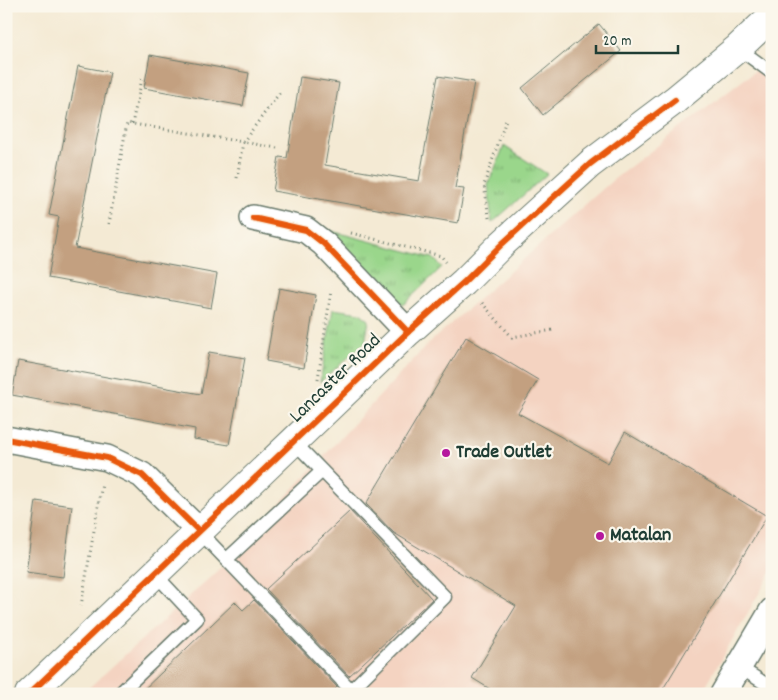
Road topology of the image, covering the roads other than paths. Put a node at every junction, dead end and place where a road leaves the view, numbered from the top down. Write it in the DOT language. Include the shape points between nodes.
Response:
graph roads {
  1 [pos="772,16"];
  2 [pos="738,48"];
  3 [pos="772,73"];
  4 [pos="253,218"];
  5 [pos="408,332"];
  6 [pos="6,439"];
  7 [pos="294,442"];
  8 [pos="322,471"];
  9 [pos="199,531"];
  10 [pos="227,559"];
  11 [pos="155,574"];
  12 [pos="772,611"];
  13 [pos="739,666"];
  14 [pos="772,688"];
  15 [pos="29,694"];
  16 [pos="118,694"];
  17 [pos="723,694"];
  1 -- 2 [label="street, Lancaster Road"];
  2 -- 3 [label="lane"];
  2 -- 5 [label="street, Lancaster Road" via="590,164"];
  4 -- 5 [label="street" via="306,230 324,244"];
  5 -- 7 [label="street, Lancaster Road"];
  6 -- 9 [label="street" via="107,458 142,475"];
  7 -- 8 [label="lane"];
  7 -- 9 [label="street, Lancaster Road"];
  8 -- 10 [label="lane"];
  8 -- 10 [label="lane" via="445,598 351,690"];
  9 -- 10 [label="lane"];
  9 -- 11 [label="street, Lancaster Road"];
  11 -- 15 [label="street, Lancaster Road"];
  11 -- 16 [label="lane" via="197,619"];
  12 -- 13 [label="street"];
  13 -- 14 [label="lane"];
  13 -- 17 [label="street"];
}
